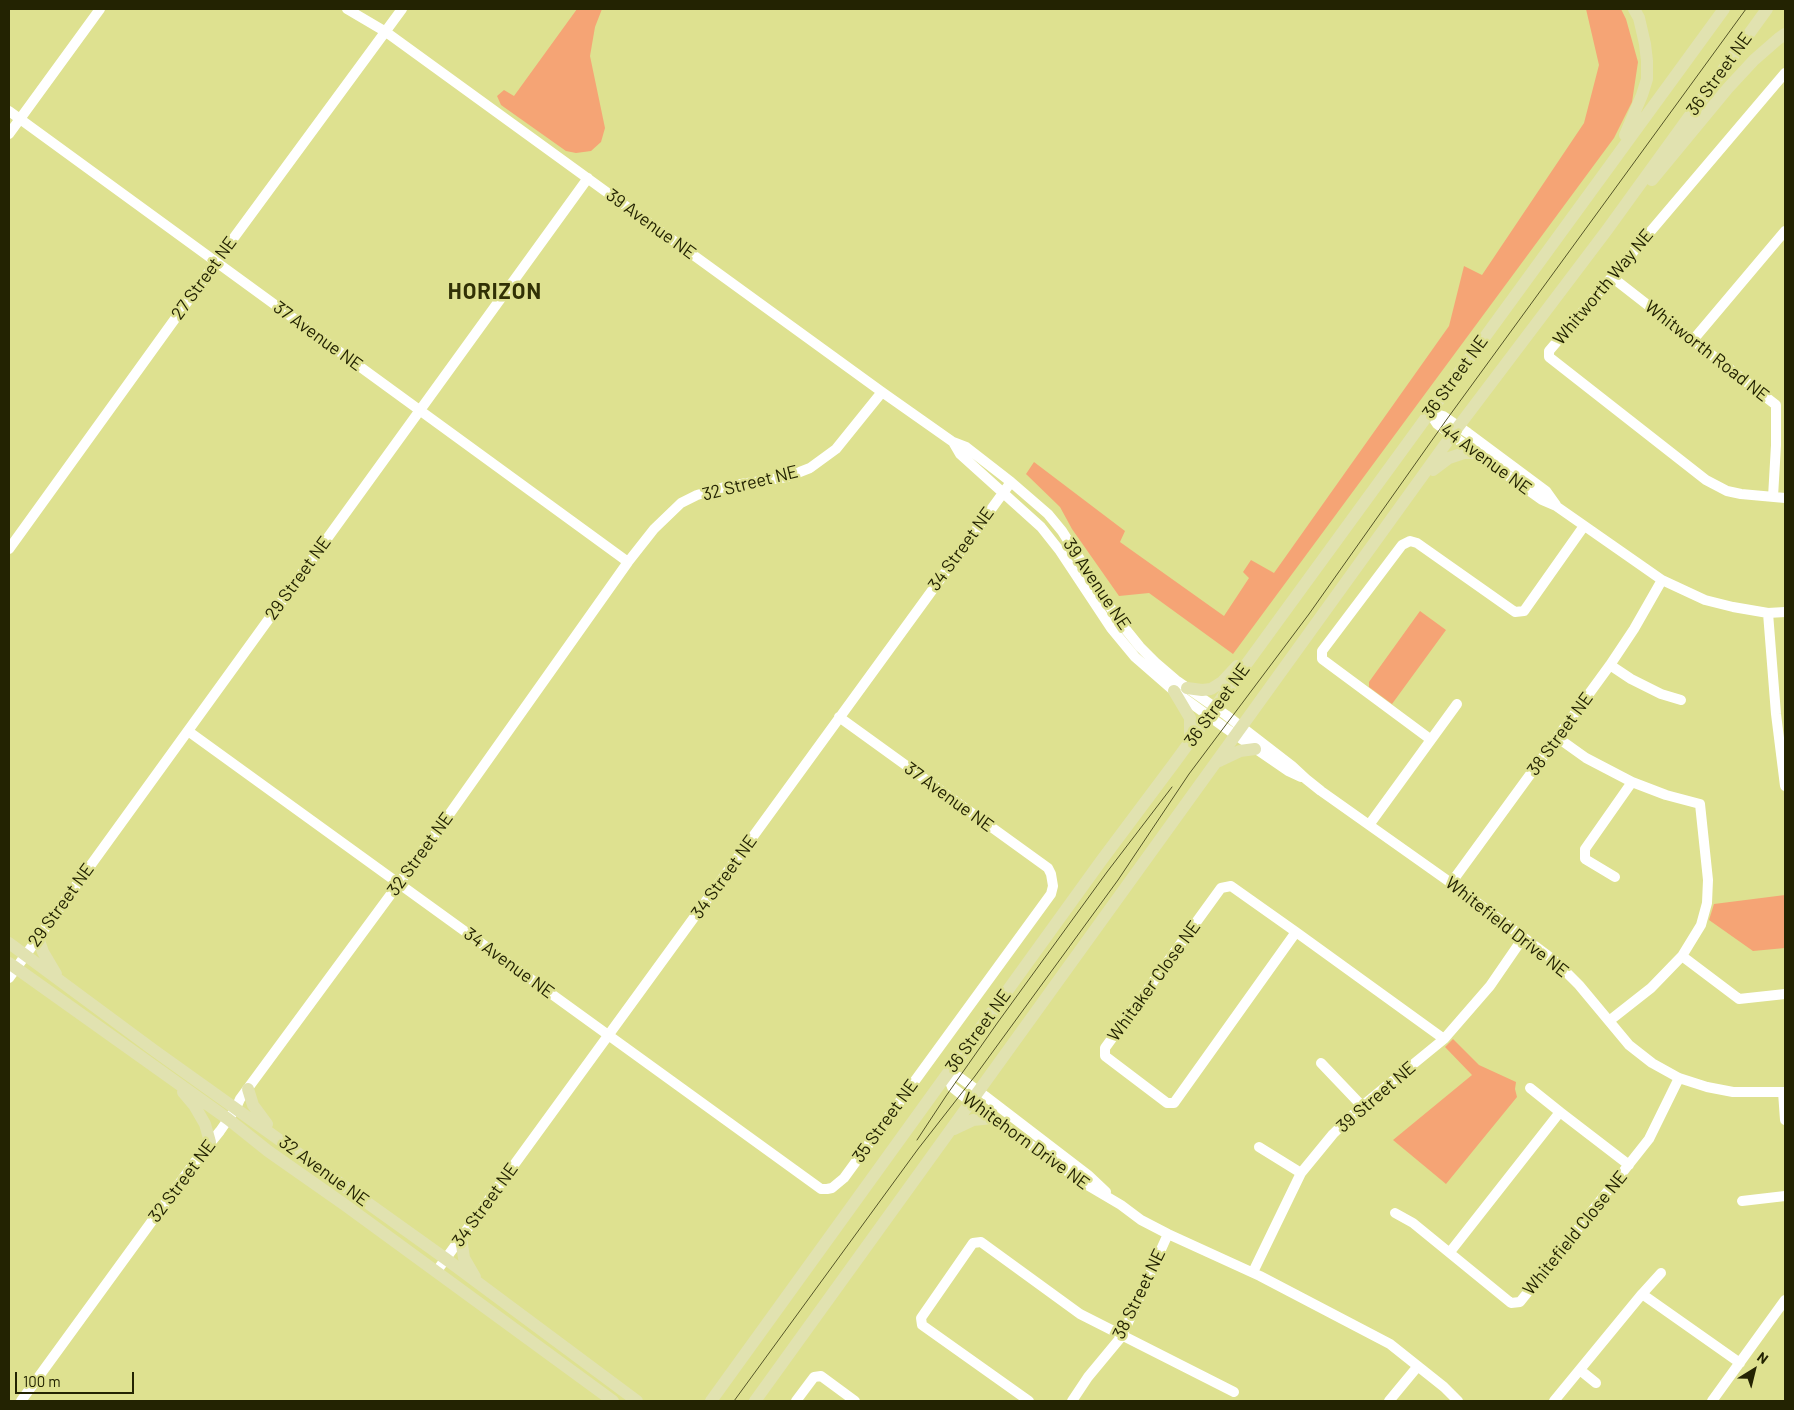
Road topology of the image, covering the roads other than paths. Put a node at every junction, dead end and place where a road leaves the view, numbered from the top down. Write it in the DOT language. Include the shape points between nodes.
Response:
graph roads {
  1 [pos="100,9"];
  2 [pos="348,9"];
  3 [pos="402,9"];
  4 [pos="1634,9"];
  5 [pos="1724,9"];
  6 [pos="1767,9"];
  7 [pos="386,32"];
  8 [pos="1785,34"];
  9 [pos="1785,73"];
  10 [pos="9,111"];
  11 [pos="20,119"];
  12 [pos="9,134"];
  13 [pos="1616,156"];
  14 [pos="588,178"];
  15 [pos="1607,230"];
  16 [pos="1783,238"];
  17 [pos="216,262"];
  18 [pos="1613,278"];
  19 [pos="1693,340"];
  20 [pos="882,392"];
  21 [pos="420,410"];
  22 [pos="1429,412"];
  23 [pos="1456,431"];
  24 [pos="952,442"];
  25 [pos="1476,453"];
  26 [pos="1423,477"];
  27 [pos="1010,482"];
  28 [pos="1003,493"];
  29 [pos="1773,497"];
  30 [pos="1785,498"];
  31 [pos="1556,506"];
  32 [pos="1584,526"];
  33 [pos="9,550"];
  34 [pos="628,562"];
  35 [pos="1662,580"];
  36 [pos="1785,612"];
  37 [pos="1768,613"];
  38 [pos="1253,654"];
  39 [pos="1610,665"];
  40 [pos="1187,688"];
  41 [pos="1174,691"];
  42 [pos="1682,700"];
  43 [pos="1457,704"];
  44 [pos="1212,711"];
  45 [pos="1781,713"];
  46 [pos="839,717"];
  47 [pos="188,730"];
  48 [pos="1238,731"];
  49 [pos="1558,738"];
  50 [pos="1430,739"];
  51 [pos="1190,742"];
  52 [pos="1255,749"];
  53 [pos="1215,763"];
  54 [pos="1306,779"];
  55 [pos="1632,782"];
  56 [pos="1785,786"];
  57 [pos="1369,825"];
  58 [pos="1615,877"];
  59 [pos="1052,880"];
  60 [pos="398,883"];
  61 [pos="1451,883"];
  62 [pos="1296,932"];
  63 [pos="38,938"];
  64 [pos="1523,938"];
  65 [pos="9,943"];
  66 [pos="25,955"];
  67 [pos="1682,956"];
  68 [pos="11,970"];
  69 [pos="60,980"];
  70 [pos="1785,994"];
  71 [pos="1609,1022"];
  72 [pos="608,1035"];
  73 [pos="1444,1039"];
  74 [pos="1321,1063"];
  75 [pos="947,1074"];
  76 [pos="1679,1078"];
  77 [pos="174,1080"];
  78 [pos="1530,1088"];
  79 [pos="248,1089"];
  80 [pos="979,1092"];
  81 [pos="1784,1092"];
  82 [pos="972,1103"];
  83 [pos="1362,1106"];
  84 [pos="236,1108"];
  85 [pos="1560,1112"];
  86 [pos="992,1118"];
  87 [pos="228,1119"];
  88 [pos="1785,1120"];
  89 [pos="952,1130"];
  90 [pos="276,1136"];
  91 [pos="210,1142"];
  92 [pos="1259,1147"];
  93 [pos="1629,1165"];
  94 [pos="1300,1173"];
  95 [pos="832,1188"];
  96 [pos="1785,1196"];
  97 [pos="1742,1201"];
  98 [pos="1120,1205"];
  99 [pos="1394,1213"];
  100 [pos="1168,1234"];
  101 [pos="461,1238"];
  102 [pos="1450,1252"];
  103 [pos="446,1259"];
  104 [pos="436,1272"];
  105 [pos="1252,1272"];
  106 [pos="1661,1273"];
  107 [pos="483,1286"];
  108 [pos="1642,1294"];
  109 [pos="1785,1300"];
  110 [pos="1122,1336"];
  111 [pos="1740,1363"];
  112 [pos="1418,1366"];
  113 [pos="1580,1370"];
  114 [pos="1596,1383"];
  115 [pos="1234,1392"];
  116 [pos="21,1401"];
  117 [pos="613,1401"];
  118 [pos="638,1401"];
  119 [pos="711,1401"];
  120 [pos="755,1401"];
  121 [pos="796,1401"];
  122 [pos="855,1401"];
  123 [pos="1029,1401"];
  124 [pos="1072,1401"];
  125 [pos="1389,1401"];
  126 [pos="1458,1401"];
  127 [pos="1554,1401"];
  128 [pos="1712,1401"];
  1 -- 11 [label="street"];
  2 -- 7 [label="street, 39 Avenue NE"];
  3 -- 7 [label="street, 27 Street NE"];
  4 -- 13 [label="main road" via="1645,44 1647,79"];
  5 -- 13 [label="main road, 36 Street NE"];
  6 -- 15 [label="main road, 36 Street NE"];
  7 -- 14 [label="street, 39 Avenue NE"];
  7 -- 17 [label="street, 27 Street NE"];
  8 -- 15 [label="main road" via="1728,88 1624,215"];
  9 -- 18 [label="street, Whitworth Way NE"];
  10 -- 11 [label="street, 37 Avenue NE"];
  11 -- 12 [label="street"];
  11 -- 17 [label="street, 37 Avenue NE"];
  13 -- 22 [label="main road, 36 Street NE"];
  14 -- 20 [label="street, 39 Avenue NE"];
  14 -- 21 [label="street, 29 Street NE"];
  15 -- 23 [label="main road, 36 Street NE"];
  16 -- 19 [label="street"];
  17 -- 21 [label="street, 37 Avenue NE"];
  17 -- 33 [label="street, 27 Street NE"];
  18 -- 19 [label="street, Whitworth Road NE"];
  18 -- 29 [label="street, Whitworth Way NE" via="1549,351 1549,357 1706,480 1727,491"];
  19 -- 29 [label="street, Whitworth Road NE" via="1776,405"];
  20 -- 24 [label="street, 39 Avenue NE"];
  20 -- 34 [label="street, 32 Street NE" via="824,460 786,476 697,495 666,517"];
  21 -- 34 [label="street, 37 Avenue NE"];
  21 -- 47 [label="street, 29 Street NE"];
  22 -- 23 [label="street, 44 Avenue NE" via="1437,424"];
  22 -- 38 [label="main road, 36 Street NE"];
  23 -- 25 [label="street, 44 Avenue NE"];
  23 -- 26 [label="main road, 36 Street NE"];
  23 -- 31 [label="street, 44 Avenue NE" via="1546,491"];
  24 -- 27 [label="street, 39 Avenue NE" via="966,447"];
  24 -- 28 [label="street, 39 Avenue NE" via="960,454"];
  25 -- 26 [label="main road" via="1449,458"];
  25 -- 31 [label="street, 44 Avenue NE" via="1542,500"];
  26 -- 48 [label="main road, 36 Street NE"];
  27 -- 28 [label="street, 34 Street NE"];
  27 -- 40 [label="street, 39 Avenue NE" via="1053,520 1140,647"];
  28 -- 41 [label="street, 39 Avenue NE" via="1041,527 1134,657"];
  28 -- 46 [label="street, 34 Street NE"];
  29 -- 30 [label="street, Whitworth Way NE"];
  31 -- 32 [label="street, 44 Avenue NE"];
  32 -- 35 [label="street, 44 Avenue NE"];
  32 -- 50 [label="street" via="1524,611 1514,612 1410,541 1402,545 1322,651 1322,659"];
  34 -- 60 [label="street, 32 Street NE"];
  35 -- 37 [label="street, 44 Avenue NE" via="1705,600"];
  35 -- 39 [label="street, 38 Street NE"];
  36 -- 37 [label="street, 44 Avenue NE"];
  37 -- 45 [label="street"];
  38 -- 40 [label="main road" via="1211,689"];
  38 -- 44 [label="main road, 36 Street NE"];
  39 -- 42 [label="street" via="1661,694"];
  39 -- 49 [label="street, 38 Street NE"];
  40 -- 44 [label="street, 39 Avenue NE"];
  41 -- 44 [label="street, 39 Avenue NE"];
  41 -- 51 [label="main road" via="1190,718"];
  43 -- 50 [label="street"];
  44 -- 48 [label="street, 39 Avenue NE"];
  44 -- 51 [label="main road, 36 Street NE"];
  45 -- 56 [label="street"];
  46 -- 59 [label="street, 37 Avenue NE" via="1048,868"];
  46 -- 72 [label="street, 34 Street NE"];
  47 -- 60 [label="street, 34 Avenue NE"];
  47 -- 63 [label="street, 29 Street NE"];
  48 -- 52 [label="street, Whitefield Drive NE"];
  48 -- 53 [label="main road, 36 Street NE"];
  48 -- 54 [label="street, Whitefield Drive NE" via="1292,766"];
  49 -- 55 [label="street" via="1586,758"];
  49 -- 61 [label="street, 38 Street NE"];
  50 -- 57 [label="street"];
  51 -- 75 [label="main road, 36 Street NE"];
  52 -- 53 [label="main road" via="1240,751"];
  52 -- 54 [label="street, Whitefield Drive NE"];
  53 -- 80 [label="main road, 36 Street NE"];
  54 -- 57 [label="street, Whitefield Drive NE"];
  55 -- 58 [label="street" via="1585,849 1586,859"];
  55 -- 67 [label="street" via="1700,804 1708,903 1701,926"];
  57 -- 61 [label="street, Whitefield Drive NE"];
  59 -- 95 [label="street, 35 Street NE" via="1050,894 844,1178"];
  60 -- 72 [label="street, 34 Avenue NE"];
  60 -- 79 [label="street, 32 Street NE"];
  61 -- 64 [label="street, Whitefield Drive NE"];
  62 -- 62 [label="street, Whitaker Close NE" via="1232,886 1221,888 1105,1048 1105,1056 1167,1103 1174,1102"];
  62 -- 73 [label="street, Whitaker Close NE"];
  63 -- 66 [label="street, 29 Street NE"];
  63 -- 69 [label="main road" via="42,952"];
  64 -- 71 [label="street, Whitefield Drive NE" via="1555,961"];
  64 -- 73 [label="street, 39 Street NE" via="1490,986"];
  65 -- 66 [label="main road, 32 Avenue NE"];
  66 -- 68 [label="street, 29 Street NE"];
  66 -- 69 [label="main road, 32 Avenue NE"];
  67 -- 70 [label="street" via="1739,999"];
  67 -- 71 [label="street" via="1651,988"];
  68 -- 77 [label="main road, 32 Avenue NE"];
  69 -- 84 [label="main road, 32 Avenue NE"];
  71 -- 76 [label="street, Whitefield Drive NE" via="1629,1045"];
  72 -- 95 [label="street, 34 Avenue NE" via="820,1189"];
  72 -- 101 [label="street, 34 Street NE"];
  73 -- 83 [label="street, 39 Street NE"];
  74 -- 83 [label="street"];
  75 -- 80 [label="street, Whitehorn Drive NE" via="959,1077"];
  75 -- 82 [label="street, Whitehorn Drive NE" via="952,1087"];
  75 -- 119 [label="main road, 36 Street NE"];
  76 -- 81 [label="street, Whitefield Drive NE" via="1734,1092"];
  76 -- 93 [label="street, Whitefield Close NE" via="1649,1140"];
  77 -- 87 [label="main road, 32 Avenue NE"];
  77 -- 91 [label="main road" via="194,1105 205,1124"];
  78 -- 85 [label="street, Whitefield Close NE"];
  79 -- 84 [label="street, 32 Street NE"];
  79 -- 90 [label="main road" via="253,1105"];
  80 -- 82 [label="main road, 36 Street NE"];
  80 -- 98 [label="street, Whitehorn Drive NE" via="1088,1174"];
  81 -- 88 [label="street"];
  82 -- 86 [label="street, Whitehorn Drive NE"];
  82 -- 89 [label="main road, 36 Street NE"];
  83 -- 94 [label="street, 39 Street NE"];
  84 -- 87 [label="street, 32 Street NE"];
  84 -- 90 [label="main road, 32 Avenue NE"];
  85 -- 93 [label="street, Whitefield Close NE"];
  85 -- 102 [label="street"];
  86 -- 89 [label="main road" via="972,1120"];
  86 -- 98 [label="street, Whitehorn Drive NE"];
  87 -- 91 [label="street, 32 Street NE"];
  87 -- 104 [label="main road, 32 Avenue NE"];
  89 -- 120 [label="main road, 36 Street NE"];
  90 -- 103 [label="main road, 32 Avenue NE"];
  91 -- 116 [label="street, 32 Street NE"];
  92 -- 94 [label="street"];
  93 -- 102 [label="street, Whitefield Close NE" via="1520,1302 1511,1303"];
  94 -- 105 [label="street, 39 Street NE"];
  96 -- 97 [label="street"];
  98 -- 100 [label="street, Whitehorn Drive NE"];
  99 -- 102 [label="street, Whitefield Close NE" via="1413,1223"];
  100 -- 105 [label="street, Whitehorn Drive NE"];
  100 -- 110 [label="street, 38 Street NE"];
  101 -- 103 [label="street, 34 Street NE"];
  101 -- 107 [label="main road" via="464,1258"];
  103 -- 104 [label="street, 34 Street NE"];
  103 -- 107 [label="main road, 32 Avenue NE"];
  104 -- 117 [label="main road, 32 Avenue NE"];
  105 -- 112 [label="street, Whitehorn Drive NE" via="1361,1327"];
  106 -- 108 [label="street"];
  107 -- 118 [label="main road, 32 Avenue NE"];
  108 -- 111 [label="street"];
  108 -- 113 [label="street"];
  109 -- 111 [label="street"];
  110 -- 115 [label="street"];
  110 -- 123 [label="street" via="1080,1314 981,1242 973,1243 921,1318 922,1325"];
  110 -- 124 [label="street, 38 Street NE" via="1088,1376"];
  111 -- 128 [label="street"];
  112 -- 125 [label="street"];
  112 -- 126 [label="street, Whitehorn Drive NE"];
  113 -- 114 [label="street"];
  113 -- 127 [label="street"];
  121 -- 122 [label="street" via="814,1377 821,1376"];
}
